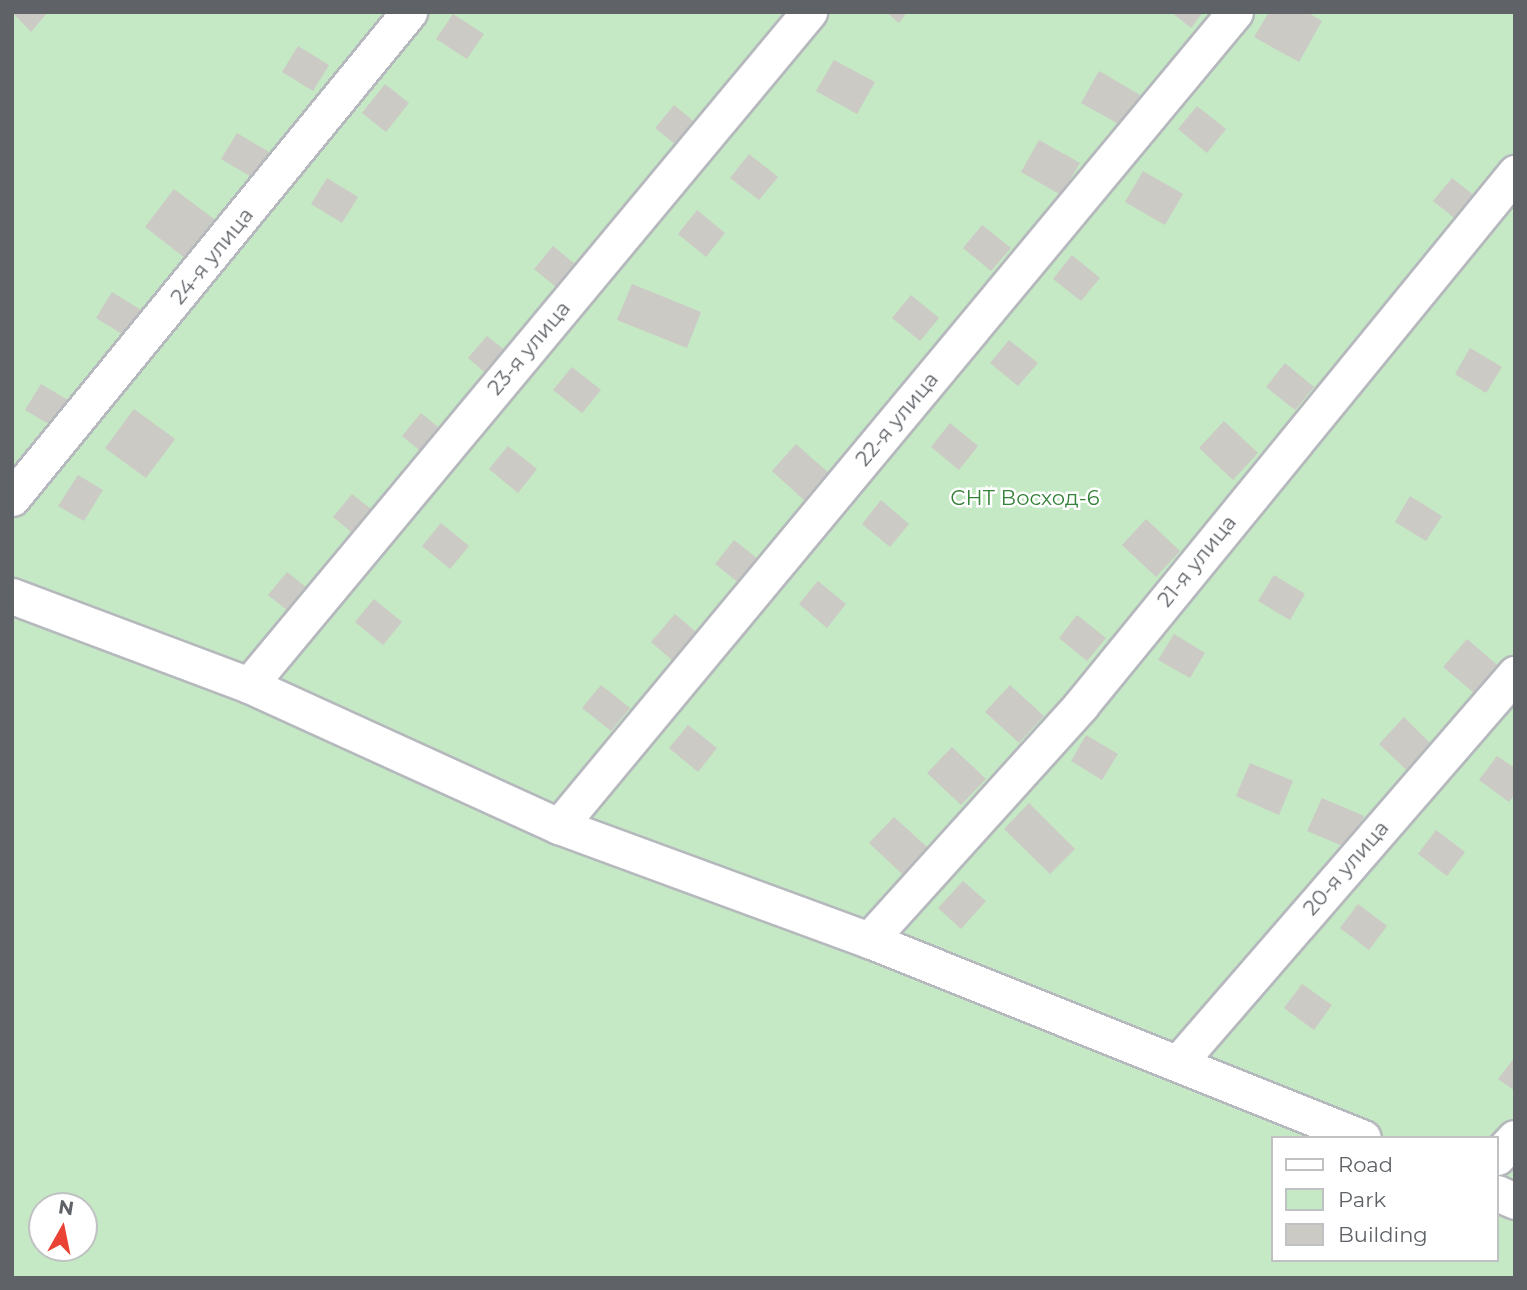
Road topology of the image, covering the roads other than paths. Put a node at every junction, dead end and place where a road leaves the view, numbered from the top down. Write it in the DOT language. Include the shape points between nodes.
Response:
graph roads {
  1 [pos="409,12"];
  2 [pos="810,12"];
  3 [pos="1235,12"];
  4 [pos="1515,173"];
  5 [pos="12,498"];
  6 [pos="12,596"];
  7 [pos="1515,674"];
  8 [pos="249,685"];
  9 [pos="559,826"];
  10 [pos="869,940"];
  11 [pos="1178,1063"];
  12 [pos="1358,1136"];
  13 [pos="1515,1138"];
  14 [pos="1499,1155"];
  15 [pos="1499,1194"];
  16 [pos="1515,1201"];
  1 -- 5 [label="street, 24-я улица"];
  2 -- 8 [label="street, 23-я улица"];
  3 -- 9 [label="street, 22-я улица"];
  4 -- 10 [label="street, 21-я улица" via="1081,705"];
  6 -- 8 [label="street"];
  7 -- 11 [label="street, 20-я улица"];
  8 -- 9 [label="street"];
  9 -- 10 [label="street"];
  10 -- 11 [label="street"];
  11 -- 12 [label="street"];
  13 -- 14 [label="street"];
  15 -- 16 [label="street"];
}
